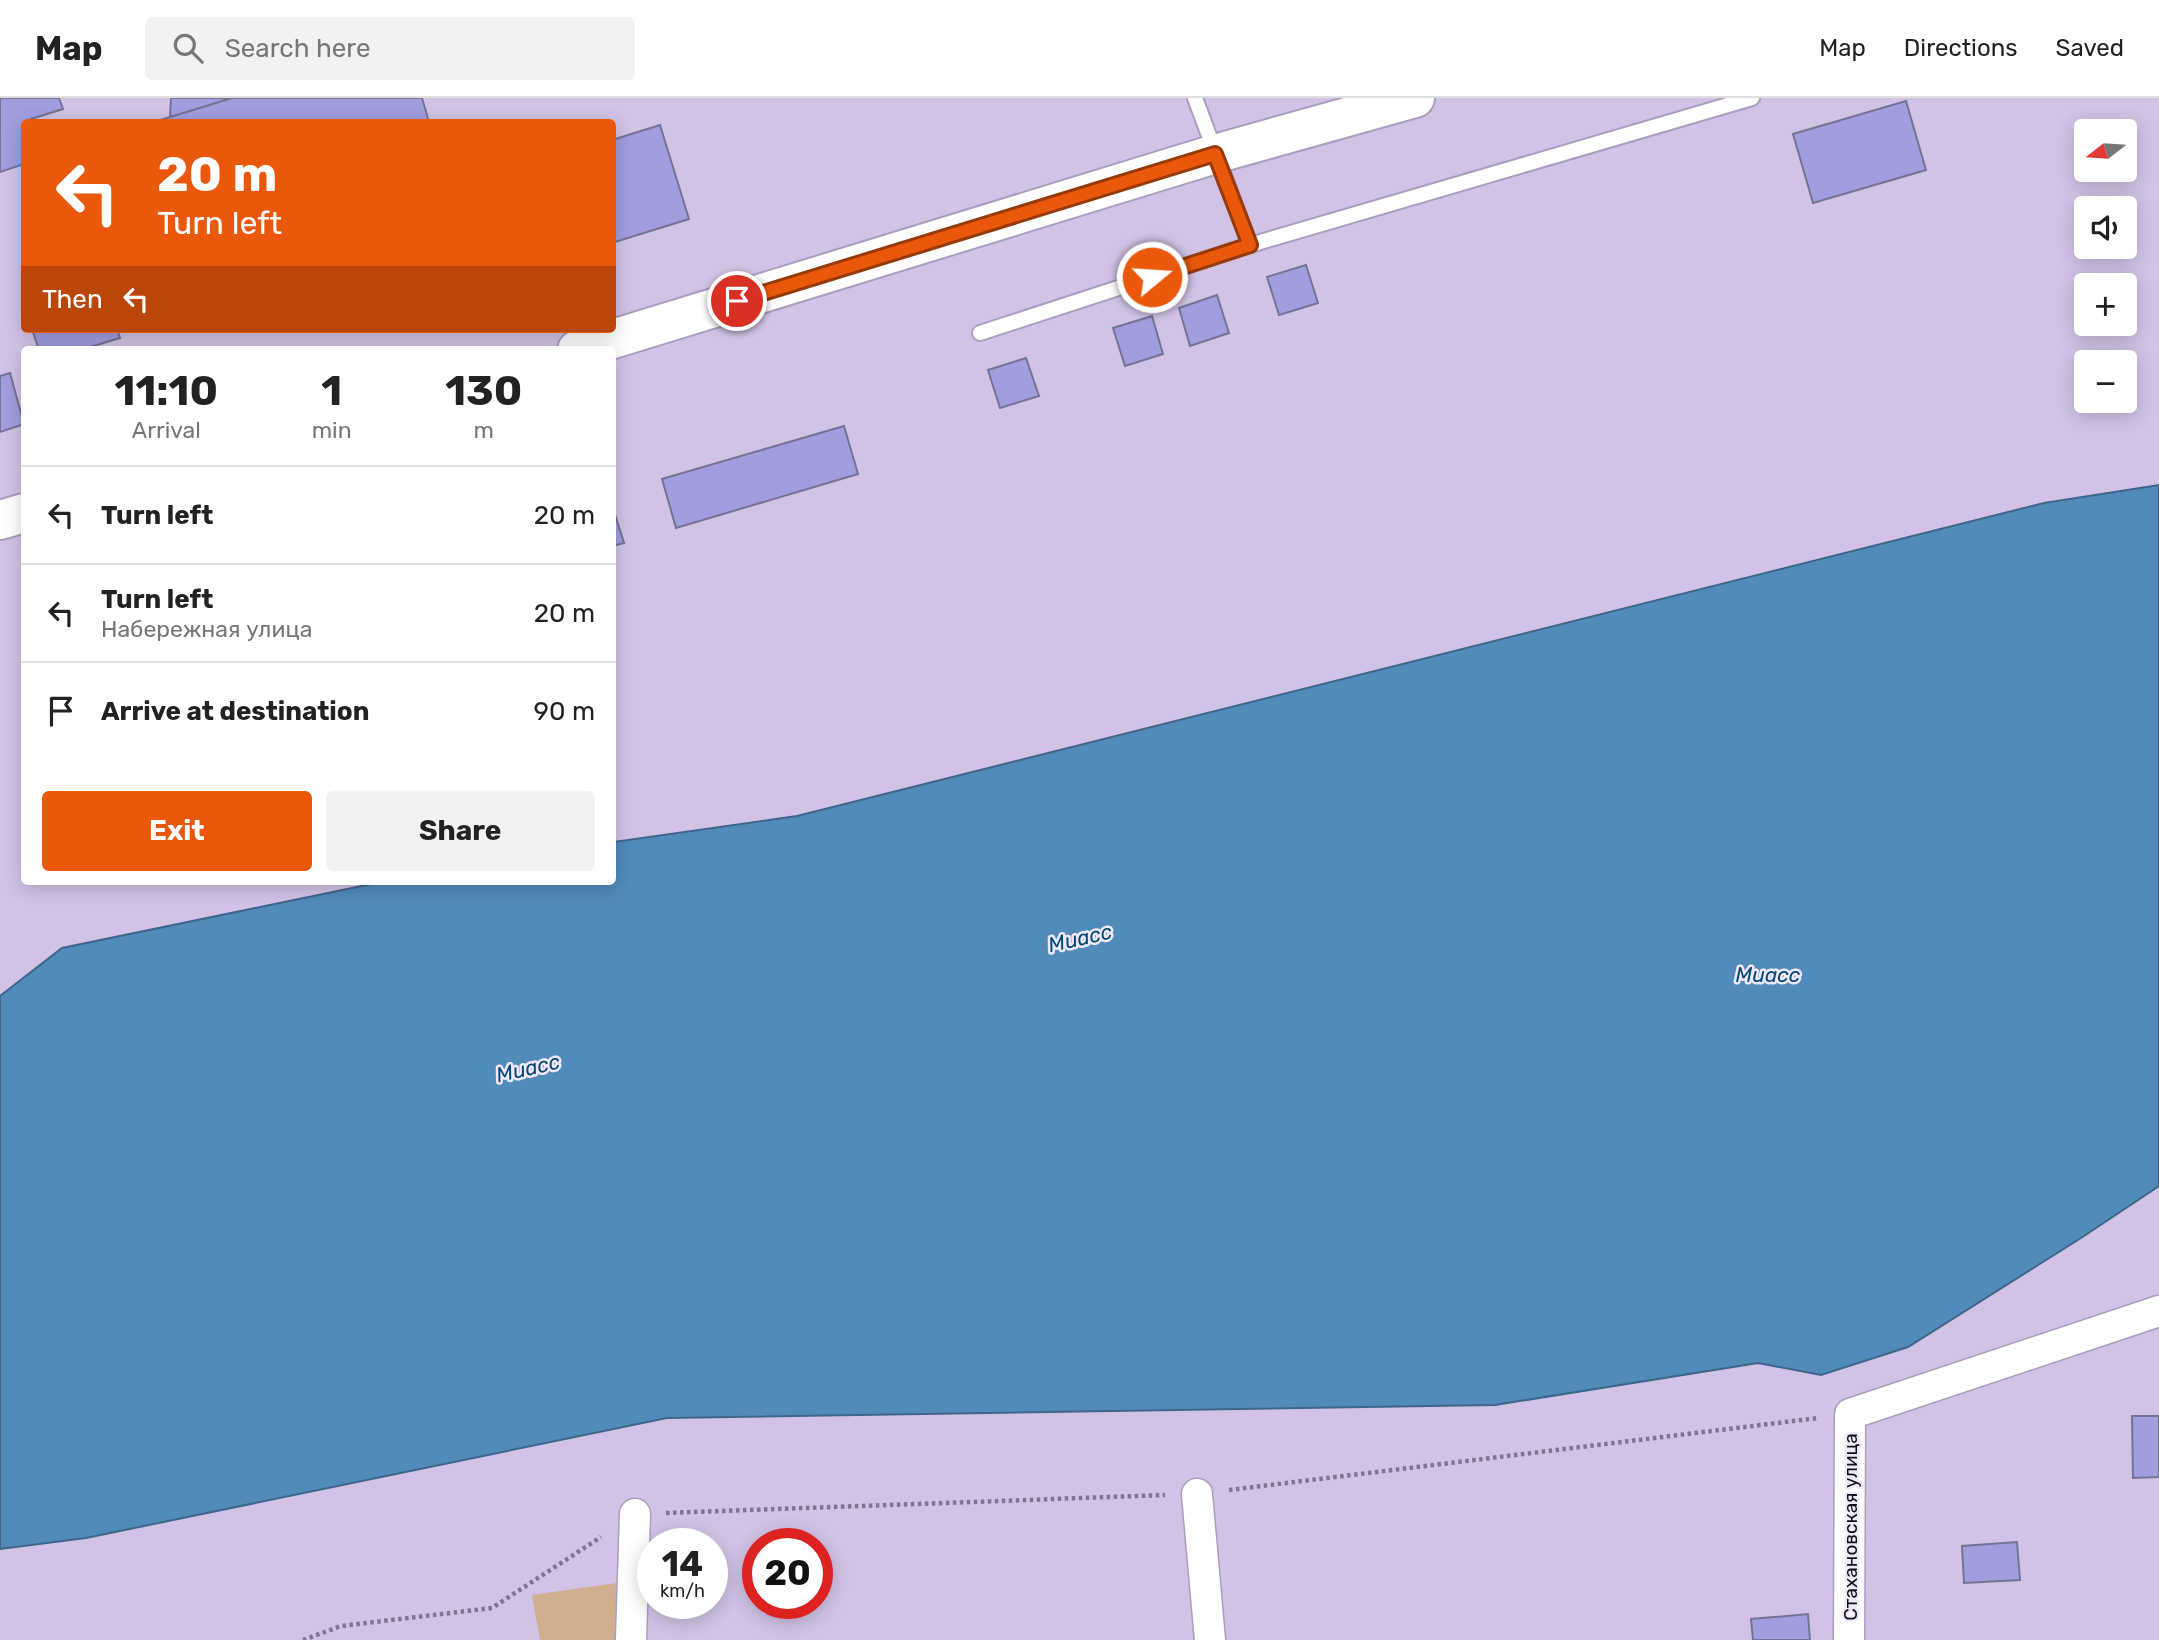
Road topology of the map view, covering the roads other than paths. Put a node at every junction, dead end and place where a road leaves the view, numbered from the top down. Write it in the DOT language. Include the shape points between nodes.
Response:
graph roads {
  1 [pos="1195,98"];
  2 [pos="1415,98"];
  3 [pos="1752,98"];
  4 [pos="1215,154"];
  5 [pos="1250,245"];
  6 [pos="980,333"];
  7 [pos="590,346"];
  8 [pos="21,514"];
  9 [pos="0,520"];
  10 [pos="2159,1311"];
  11 [pos="1197,1494"];
  12 [pos="635,1514"];
  13 [pos="631,1640"];
  14 [pos="1210,1640"];
  15 [pos="1849,1640"];
  1 -- 4 [label="lane"];
  2 -- 4 [label="street"];
  3 -- 5 [label="lane"];
  4 -- 5 [label="lane"];
  4 -- 7 [label="street"];
  5 -- 6 [label="lane"];
  8 -- 9 [label="street"];
  10 -- 15 [label="street, Стахановская улица" via="1850,1414"];
  11 -- 14 [label="street"];
  12 -- 13 [label="street"];
}
